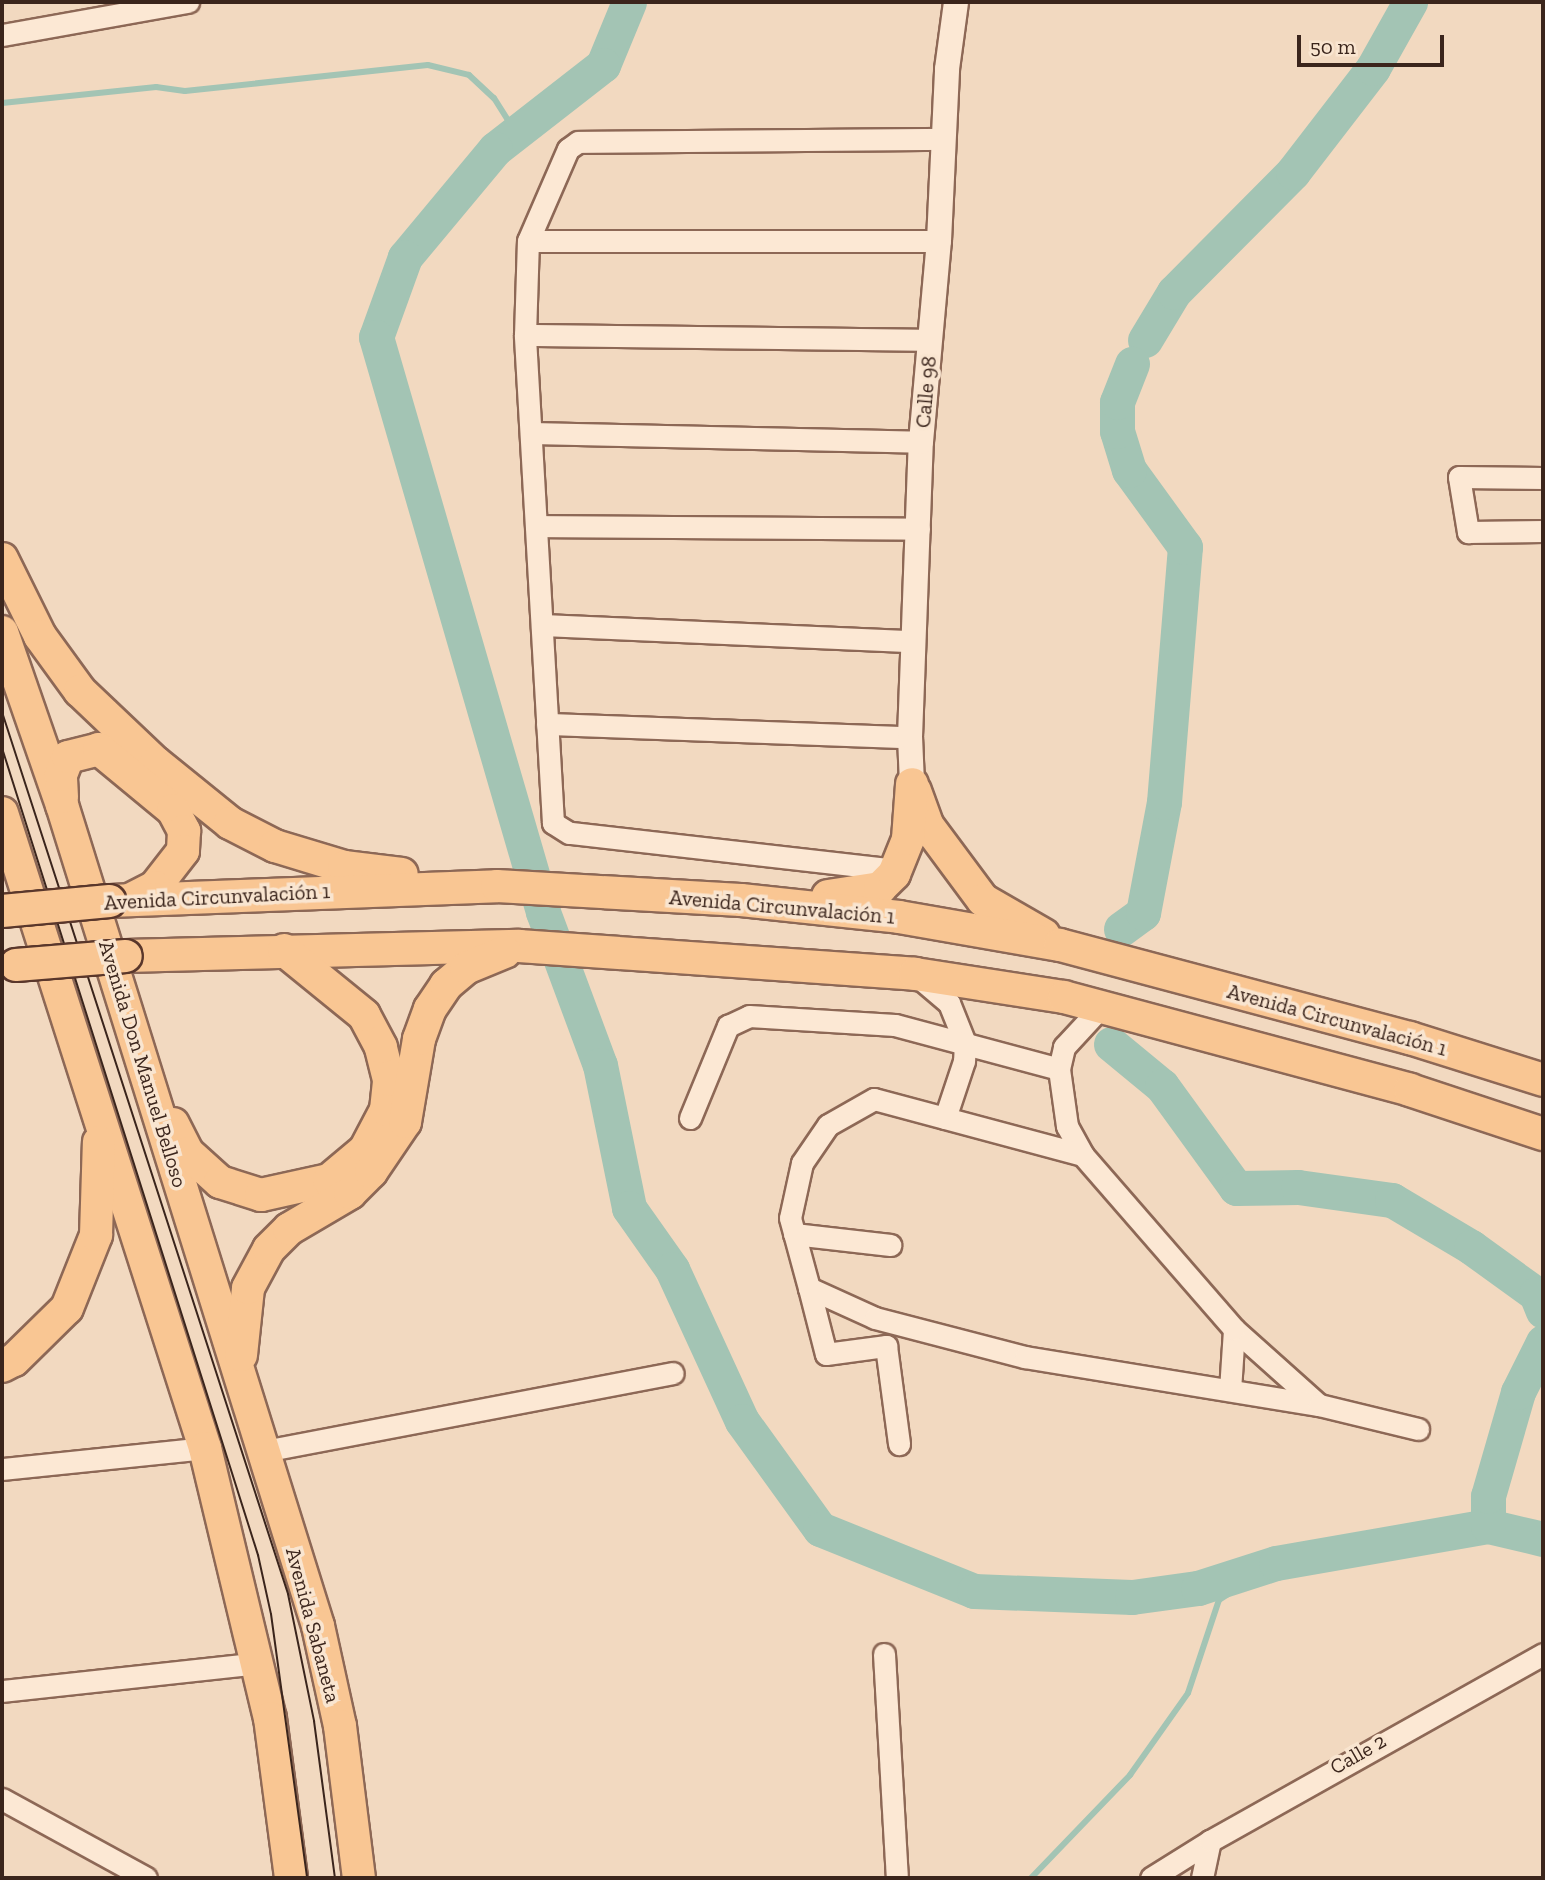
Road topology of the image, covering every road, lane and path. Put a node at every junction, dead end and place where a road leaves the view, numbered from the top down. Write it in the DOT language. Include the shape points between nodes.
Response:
graph roads {
  1 [pos="188,2"];
  2 [pos="956,2"];
  3 [pos="2,35"];
  4 [pos="944,139"];
  5 [pos="527,241"];
  6 [pos="939,241"];
  7 [pos="525,335"];
  8 [pos="930,340"];
  9 [pos="531,433"];
  10 [pos="921,442"];
  11 [pos="1543,478"];
  12 [pos="536,526"];
  13 [pos="919,529"];
  14 [pos="1543,531"];
  15 [pos="2,559"];
  16 [pos="542,625"];
  17 [pos="2,632"];
  18 [pos="913,641"];
  19 [pos="547,723"];
  20 [pos="910,737"];
  21 [pos="912,784"];
  22 [pos="62,806"];
  23 [pos="2,813"];
  24 [pos="896,870"];
  25 [pos="497,886"];
  26 [pos="741,900"];
  27 [pos="120,901"];
  28 [pos="2,911"];
  29 [pos="1060,945"];
  30 [pos="519,946"];
  31 [pos="284,950"];
  32 [pos="9,966"];
  33 [pos="915,974"];
  34 [pos="1101,1007"];
  35 [pos="965,1043"];
  36 [pos="144,1066"];
  37 [pos="1059,1069"];
  38 [pos="1543,1080"];
  39 [pos="690,1118"];
  40 [pos="945,1118"];
  41 [pos="100,1120"];
  42 [pos="1543,1134"];
  43 [pos="1083,1154"];
  44 [pos="794,1234"];
  45 [pos="890,1245"];
  46 [pos="809,1287"];
  47 [pos="887,1321"];
  48 [pos="1234,1329"];
  49 [pos="886,1346"];
  50 [pos="2,1366"];
  51 [pos="673,1373"];
  52 [pos="241,1377"];
  53 [pos="1230,1391"];
  54 [pos="1319,1405"];
  55 [pos="1418,1429"];
  56 [pos="899,1444"];
  57 [pos="205,1448"];
  58 [pos="264,1451"];
  59 [pos="2,1469"];
  60 [pos="884,1654"];
  61 [pos="1543,1654"];
  62 [pos="259,1663"];
  63 [pos="2,1691"];
  64 [pos="2,1798"];
  65 [pos="1210,1841"];
  66 [pos="146,1878"];
  67 [pos="291,1878"];
  68 [pos="359,1878"];
  69 [pos="897,1878"];
  70 [pos="1151,1878"];
  71 [pos="1202,1878"];
  1 -- 3 [label="street"];
  2 -- 4 [label="street, Calle 98"];
  4 -- 5 [label="street" via="578,142 568,149"];
  4 -- 6 [label="street, Calle 98"];
  5 -- 6 [label="street"];
  5 -- 7 [label="street"];
  6 -- 8 [label="street, Calle 98"];
  7 -- 8 [label="street"];
  7 -- 9 [label="street"];
  8 -- 10 [label="street, Calle 98"];
  9 -- 10 [label="street"];
  9 -- 12 [label="street"];
  10 -- 13 [label="street, Calle 98"];
  11 -- 14 [label="street" via="1459,477 1468,532"];
  12 -- 13 [label="street"];
  12 -- 16 [label="street"];
  13 -- 18 [label="street, Calle 98"];
  15 -- 25 [label="main road" via="40,636 80,691 156,763 230,823 275,846 344,867"];
  16 -- 18 [label="street"];
  16 -- 19 [label="street"];
  17 -- 22 [label="main road, Avenida Don Manuel Belloso"];
  18 -- 20 [label="street, Calle 98"];
  19 -- 20 [label="street"];
  19 -- 24 [label="street" via="552,823 569,833"];
  20 -- 21 [label="street, Calle 98"];
  21 -- 24 [label="main road" via="908,839"];
  21 -- 29 [label="main road" via="928,826 983,900"];
  22 -- 27 [label="main road" via="61,775 68,757 99,749 173,810 184,831 183,851 175,867 155,887"];
  22 -- 36 [label="main road, Avenida Don Manuel Belloso"];
  23 -- 41 [label="main road"];
  24 -- 26 [label="main road" via="880,888 856,895"];
  25 -- 26 [label="main road, Avenida Circunvalación 1"];
  25 -- 27 [label="main road, Avenida Circunvalación 1"];
  26 -- 29 [label="main road, Avenida Circunvalación 1" via="899,917"];
  27 -- 28 [label="main road, Avenida Circunvalación 1, bridge"];
  29 -- 38 [label="main road, Avenida Circunvalación 1" via="1410,1038"];
  30 -- 31 [label="main road"];
  30 -- 33 [label="main road"];
  30 -- 52 [label="main road" via="466,968 446,985 430,1009 419,1039 413,1093 392,1146 350,1193 289,1228 269,1250 248,1288"];
  31 -- 32 [label="main road, bridge"];
  31 -- 36 [label="main road" via="364,1015 381,1047 389,1080 386,1110 377,1131 350,1167 311,1186 261,1195 220,1182 188,1153"];
  33 -- 34 [label="main road"];
  33 -- 35 [label="street" via="949,1003"];
  34 -- 37 [label="street" via="1064,1047"];
  34 -- 42 [label="main road" via="1410,1090"];
  35 -- 37 [label="street"];
  35 -- 39 [label="street" via="895,1026 749,1016 728,1026"];
  35 -- 40 [label="street" via="964,1061"];
  36 -- 52 [label="main road, Avenida Don Manuel Belloso"];
  37 -- 43 [label="street" via="1063,1113"];
  40 -- 43 [label="street"];
  40 -- 44 [label="street" via="874,1099 828,1125 802,1163 790,1218"];
  41 -- 50 [label="main road" via="96,1235 67,1308 14,1360"];
  41 -- 57 [label="main road"];
  43 -- 48 [label="street"];
  44 -- 45 [label="street"];
  44 -- 46 [label="street"];
  46 -- 47 [label="street"];
  46 -- 49 [label="street" via="826,1354"];
  47 -- 49 [label="street"];
  47 -- 53 [label="street" via="1025,1357"];
  48 -- 53 [label="street"];
  48 -- 54 [label="street"];
  49 -- 56 [label="street"];
  51 -- 58 [label="street"];
  52 -- 58 [label="main road, Avenida Sabaneta"];
  53 -- 54 [label="street"];
  54 -- 55 [label="street"];
  57 -- 59 [label="street"];
  57 -- 62 [label="main road"];
  58 -- 68 [label="main road, Avenida Sabaneta" via="318,1626 340,1726"];
  60 -- 69 [label="street"];
  61 -- 65 [label="street, Calle 2"];
  62 -- 63 [label="street"];
  62 -- 67 [label="main road"];
  64 -- 66 [label="street"];
  65 -- 70 [label="street, Calle 2"];
  65 -- 71 [label="street"];
}
